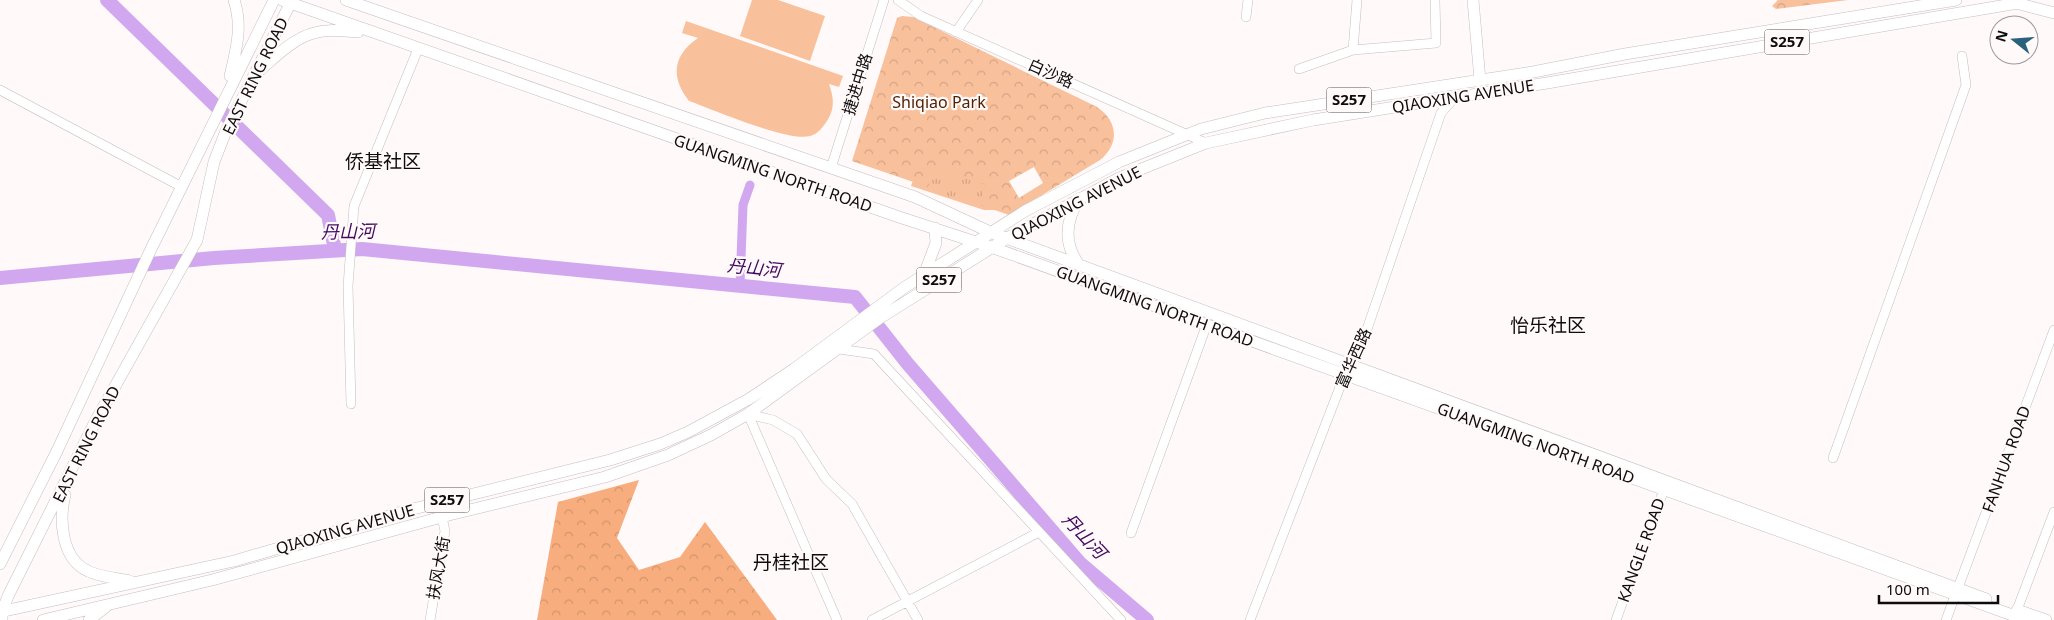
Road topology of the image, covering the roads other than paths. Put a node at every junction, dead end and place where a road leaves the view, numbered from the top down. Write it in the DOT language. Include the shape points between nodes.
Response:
graph roads {
  1 [pos="234,0"];
  2 [pos="274,0"];
  3 [pos="346,0"];
  4 [pos="362,0"];
  5 [pos="884,0"];
  6 [pos="898,0"];
  7 [pos="978,0"];
  8 [pos="1248,0"];
  9 [pos="1357,0"];
  10 [pos="1435,0"];
  11 [pos="1473,0"];
  12 [pos="1956,0"];
  13 [pos="2000,0"];
  14 [pos="288,1"];
  15 [pos="1926,3"];
  16 [pos="2018,3"];
  17 [pos="377,11"];
  18 [pos="2054,13"];
  19 [pos="1246,17"];
  20 [pos="370,32"];
  21 [pos="956,32"];
  22 [pos="418,49"];
  23 [pos="1353,50"];
  24 [pos="1962,56"];
  25 [pos="1299,69"];
  26 [pos="256,74"];
  27 [pos="1480,80"];
  28 [pos="0,90"];
  29 [pos="1456,96"];
  30 [pos="224,97"];
  31 [pos="1188,134"];
  32 [pos="1206,143"];
  33 [pos="831,168"];
  34 [pos="182,187"];
  35 [pos="1081,197"];
  36 [pos="936,207"];
  37 [pos="932,228"];
  38 [pos="990,232"];
  39 [pos="1007,238"];
  40 [pos="976,242"];
  41 [pos="992,247"];
  42 [pos="1080,266"];
  43 [pos="924,274"];
  44 [pos="885,308"];
  45 [pos="863,323"];
  46 [pos="1207,324"];
  47 [pos="2054,330"];
  48 [pos="838,349"];
  49 [pos="1347,369"];
  50 [pos="351,404"];
  51 [pos="748,414"];
  52 [pos="1833,458"];
  53 [pos="71,472"];
  54 [pos="1666,485"];
  55 [pos="2054,512"];
  56 [pos="442,517"];
  57 [pos="1039,532"];
  58 [pos="1131,533"];
  59 [pos="8,548"];
  60 [pos="0,558"];
  61 [pos="0,564"];
  62 [pos="134,582"];
  63 [pos="1957,592"];
  64 [pos="907,601"];
  65 [pos="113,602"];
  66 [pos="2017,610"];
  67 [pos="2,614"];
  68 [pos="43,620"];
  69 [pos="89,620"];
  70 [pos="430,620"];
  71 [pos="837,620"];
  72 [pos="872,620"];
  73 [pos="918,620"];
  74 [pos="1121,620"];
  75 [pos="1250,620"];
  76 [pos="1616,620"];
  77 [pos="1946,620"];
  78 [pos="2026,620"];
  79 [pos="2046,620"];
  1 -- 30 [label="main road" via="239,26 237,51"];
  2 -- 30 [label="main road, EAST RING ROAD"];
  3 -- 17 [label="main road, GUANGMING NORTH ROAD"];
  4 -- 17 [label="main road"];
  5 -- 33 [label="street, 捷进中路"];
  6 -- 21 [label="street, 白沙路" via="921,16"];
  7 -- 21 [label="street"];
  8 -- 19 [label="street"];
  9 -- 23 [label="street"];
  10 -- 23 [label="street" via="1436,43"];
  11 -- 27 [label="main road"];
  12 -- 15 [label="main road, QIAOXING AVENUE / S257"];
  13 -- 16 [label="main road"];
  14 -- 20 [label="main road, GUANGMING NORTH ROAD"];
  14 -- 26 [label="main road, EAST RING ROAD"];
  15 -- 27 [label="main road, QIAOXING AVENUE / S257"];
  16 -- 18 [label="main road, S257"];
  16 -- 29 [label="main road, QIAOXING AVENUE / S257"];
  17 -- 33 [label="main road, GUANGMING NORTH ROAD"];
  20 -- 22 [label="main road, GUANGMING NORTH ROAD"];
  20 -- 26 [label="main road" via="334,30 313,33 294,43"];
  21 -- 31 [label="street, 白沙路"];
  22 -- 37 [label="main road, GUANGMING NORTH ROAD"];
  22 -- 50 [label="street" via="354,206 348,286"];
  23 -- 25 [label="street"];
  24 -- 52 [label="street" via="1966,85"];
  26 -- 53 [label="main road, EAST RING ROAD" via="226,131 214,162 197,240 95,422"];
  27 -- 29 [label="main road"];
  27 -- 31 [label="main road, QIAOXING AVENUE / S257" via="1265,114"];
  28 -- 34 [label="street"];
  29 -- 32 [label="main road, QIAOXING AVENUE / S257" via="1304,122"];
  29 -- 49 [label="street, 富华西路" via="1441,113 1363,340"];
  30 -- 34 [label="main road, EAST RING ROAD"];
  31 -- 32 [label="street, 白沙路"];
  31 -- 38 [label="main road, QIAOXING AVENUE / S257" via="1096,173"];
  32 -- 35 [label="main road, QIAOXING AVENUE / S257" via="1144,167"];
  33 -- 36 [label="main road, GUANGMING NORTH ROAD"];
  34 -- 59 [label="main road, EAST RING ROAD"];
  35 -- 39 [label="main road, QIAOXING AVENUE / S257"];
  35 -- 42 [label="main road" via="1071,213 1068,233 1070,248"];
  36 -- 37 [label="main road"];
  36 -- 38 [label="main road, GUANGMING NORTH ROAD"];
  37 -- 40 [label="main road, GUANGMING NORTH ROAD"];
  37 -- 43 [label="main road" via="936,243"];
  38 -- 39 [label="main road, GUANGMING NORTH ROAD"];
  38 -- 40 [label="main road, QIAOXING AVENUE / S257"];
  39 -- 41 [label="main road, QIAOXING AVENUE / S257"];
  39 -- 42 [label="main road, GUANGMING NORTH ROAD"];
  40 -- 41 [label="main road, GUANGMING NORTH ROAD"];
  40 -- 43 [label="main road, QIAOXING AVENUE / S257"];
  41 -- 44 [label="main road, QIAOXING AVENUE / S257"];
  41 -- 46 [label="main road, GUANGMING NORTH ROAD"];
  42 -- 49 [label="main road, GUANGMING NORTH ROAD"];
  43 -- 44 [label="main road, QIAOXING AVENUE / S257"];
  44 -- 45 [label="main road, S257"];
  45 -- 48 [label="main road, QIAOXING AVENUE / S257"];
  45 -- 62 [label="main road, QIAOXING AVENUE / S257" via="749,399 660,444 610,460 405,511 234,561"];
  46 -- 49 [label="main road, GUANGMING NORTH ROAD"];
  46 -- 58 [label="street"];
  47 -- 63 [label="street, FANHUA ROAD"];
  48 -- 51 [label="main road, QIAOXING AVENUE / S257"];
  48 -- 57 [label="street" via="874,354"];
  49 -- 54 [label="main road, GUANGMING NORTH ROAD"];
  49 -- 75 [label="street, 富华西路"];
  51 -- 56 [label="main road, QIAOXING AVENUE / S257" via="689,446 635,468"];
  51 -- 64 [label="street" via="773,420 798,434 826,479 852,504"];
  51 -- 71 [label="street"];
  53 -- 62 [label="main road" via="61,511 63,529 74,561 88,571"];
  53 -- 67 [label="main road, EAST RING ROAD"];
  54 -- 63 [label="main road, GUANGMING NORTH ROAD"];
  54 -- 76 [label="street, KANGLE ROAD"];
  55 -- 66 [label="street"];
  56 -- 65 [label="main road, QIAOXING AVENUE / S257" via="212,580"];
  56 -- 70 [label="street, 扶风大街" via="445,531"];
  57 -- 64 [label="street"];
  57 -- 74 [label="street"];
  59 -- 60 [label="main road"];
  59 -- 61 [label="main road, EAST RING ROAD"];
  62 -- 67 [label="main road, QIAOXING AVENUE / S257"];
  63 -- 66 [label="main road, GUANGMING NORTH ROAD"];
  63 -- 77 [label="street, FANHUA ROAD"];
  63 -- 78 [label="main road, GUANGMING NORTH ROAD"];
  64 -- 72 [label="street"];
  64 -- 73 [label="street"];
  65 -- 68 [label="main road, QIAOXING AVENUE / S257"];
  65 -- 69 [label="main road"];
  66 -- 79 [label="main road, GUANGMING NORTH ROAD"];
}
